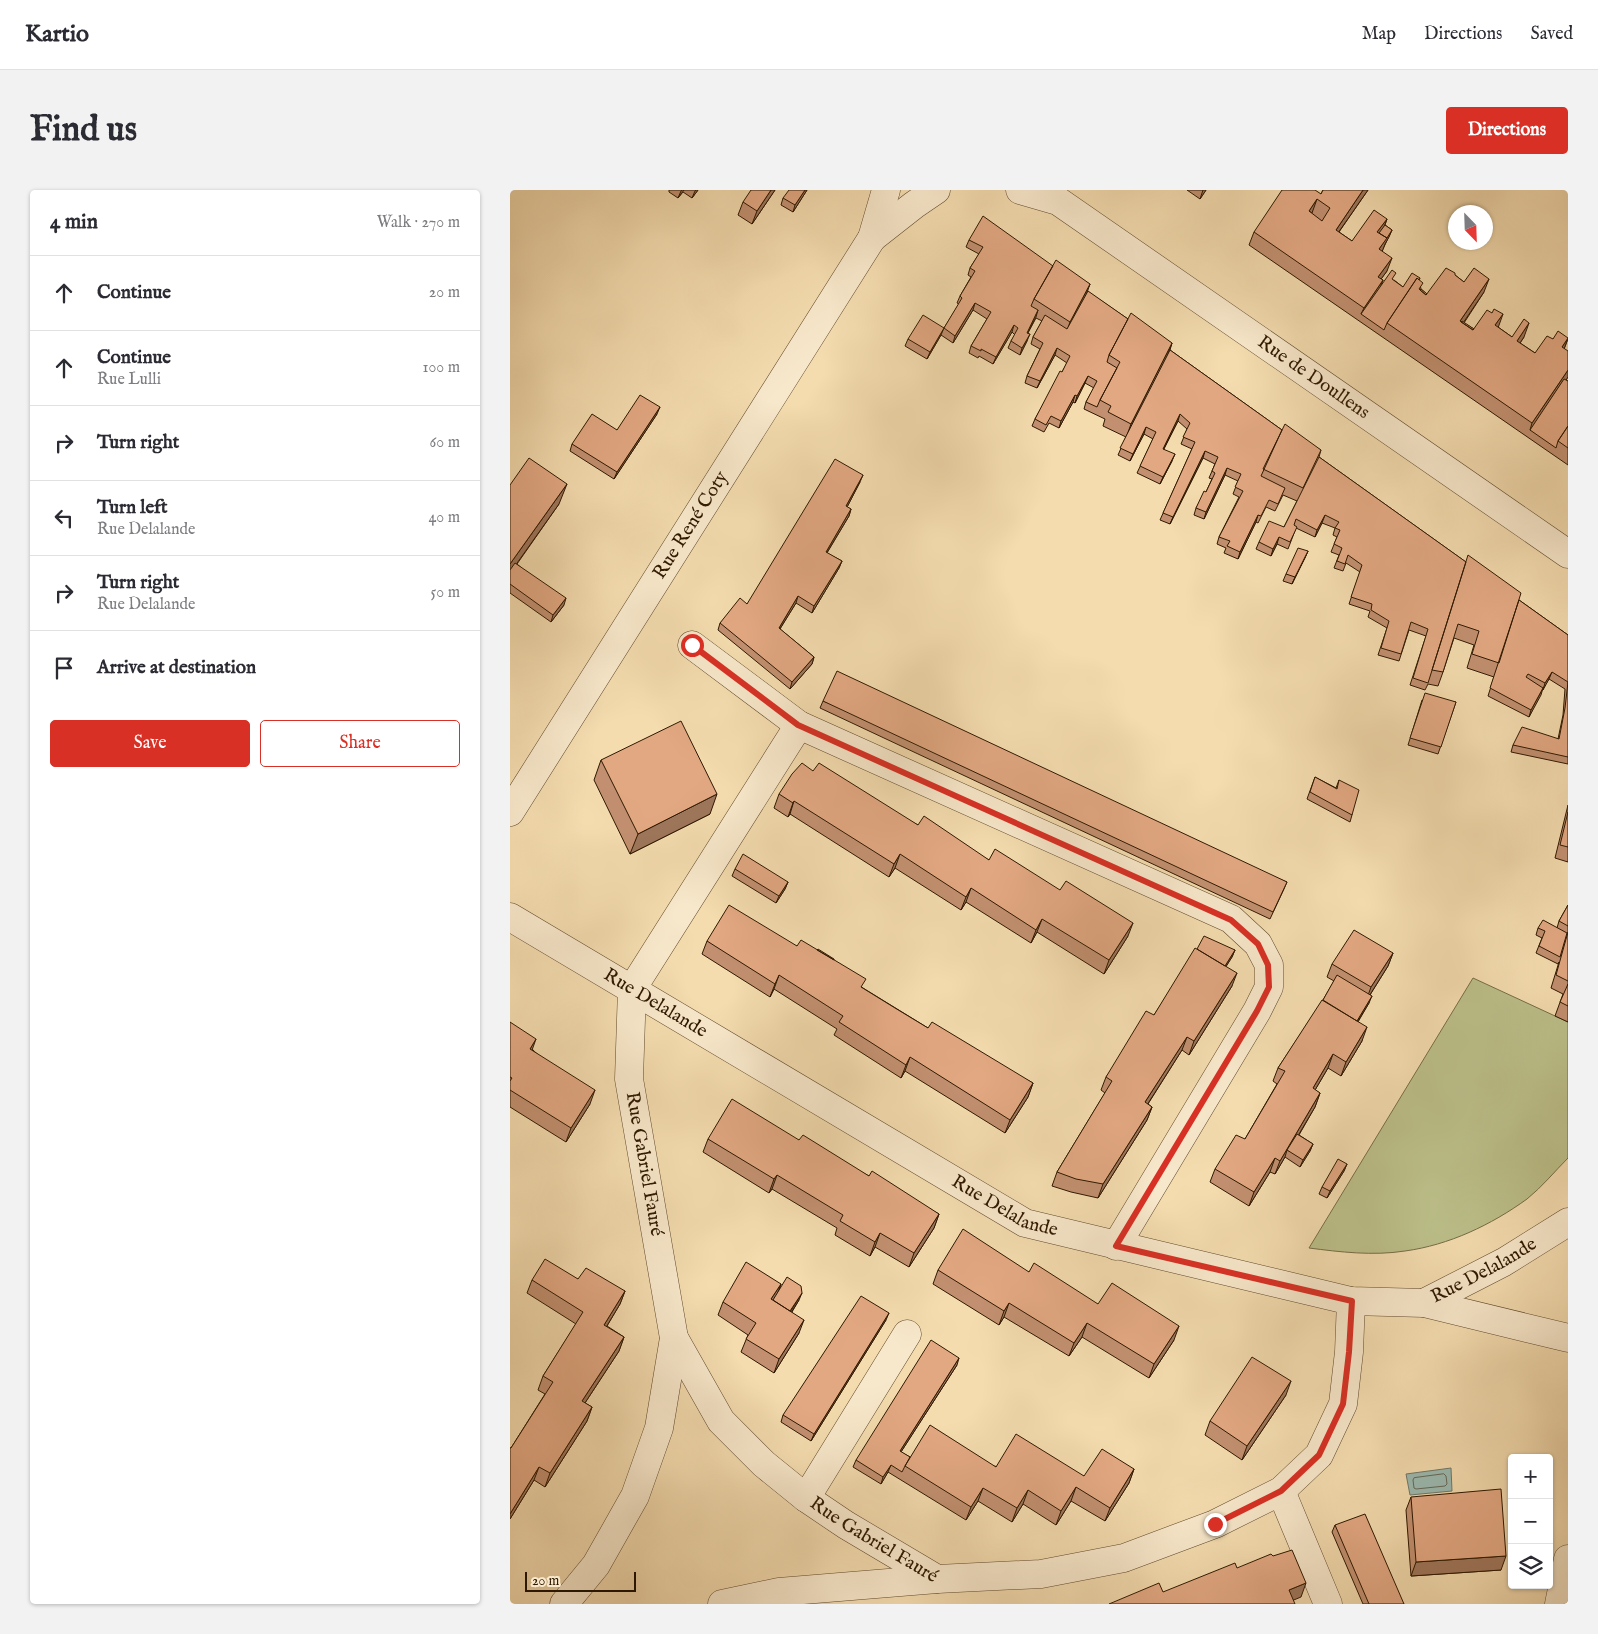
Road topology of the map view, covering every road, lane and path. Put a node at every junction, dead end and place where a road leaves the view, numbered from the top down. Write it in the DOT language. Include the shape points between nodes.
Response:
graph roads {
  1 [pos="886,190"];
  2 [pos="936,190"];
  3 [pos="1020,190"];
  4 [pos="1054,196"];
  5 [pos="872,238"];
  6 [pos="1568,554"];
  7 [pos="692,645"];
  8 [pos="798,725"];
  9 [pos="510,812"];
  10 [pos="510,917"];
  11 [pos="632,990"];
  12 [pos="1568,1222"];
  13 [pos="1116,1246"];
  14 [pos="1352,1301"];
  15 [pos="1424,1303"];
  16 [pos="907,1334"];
  17 [pos="674,1338"];
  18 [pos="1568,1338"];
  19 [pos="1281,1491"];
  20 [pos="806,1498"];
  21 [pos="1568,1559"];
  22 [pos="937,1579"];
  23 [pos="564,1604"];
  24 [pos="722,1604"];
  25 [pos="1328,1604"];
  26 [pos="1559,1604"];
  1 -- 5 [label="street, Rue René Coty"];
  2 -- 5 [label="street, Rue René Coty"];
  3 -- 4 [label="street, Rue de Doullens"];
  4 -- 6 [label="street, Rue de Doullens"];
  5 -- 9 [label="street, Rue René Coty"];
  7 -- 8 [label="street"];
  8 -- 11 [label="street"];
  8 -- 13 [label="street" via="1231,920 1258,944 1268,965 1269,987"];
  10 -- 11 [label="street, Rue Delalande"];
  11 -- 13 [label="street, Rue Delalande" via="1025,1223"];
  11 -- 17 [label="street, Rue Gabriel Fauré" via="629,1079"];
  12 -- 15 [label="street, Rue Delalande" via="1504,1262"];
  13 -- 14 [label="street, Rue Delalande"];
  14 -- 15 [label="street, Rue Delalande"];
  14 -- 19 [label="street" via="1343,1404 1319,1455"];
  15 -- 18 [label="street, Rue Delalande"];
  16 -- 20 [label="street"];
  17 -- 20 [label="street, Rue Gabriel Fauré" via="721,1421 764,1464"];
  17 -- 23 [label="street, Rue Gabriel Fauré" via="659,1428 635,1496 596,1565"];
  19 -- 22 [label="street" via="1215,1524 1124,1558 1041,1574"];
  19 -- 25 [label="street"];
  20 -- 22 [label="street, Rue Gabriel Fauré"];
  21 -- 26 [label="street"];
  22 -- 24 [label="street, Rue Gabriel Fauré" via="779,1592"];
}
